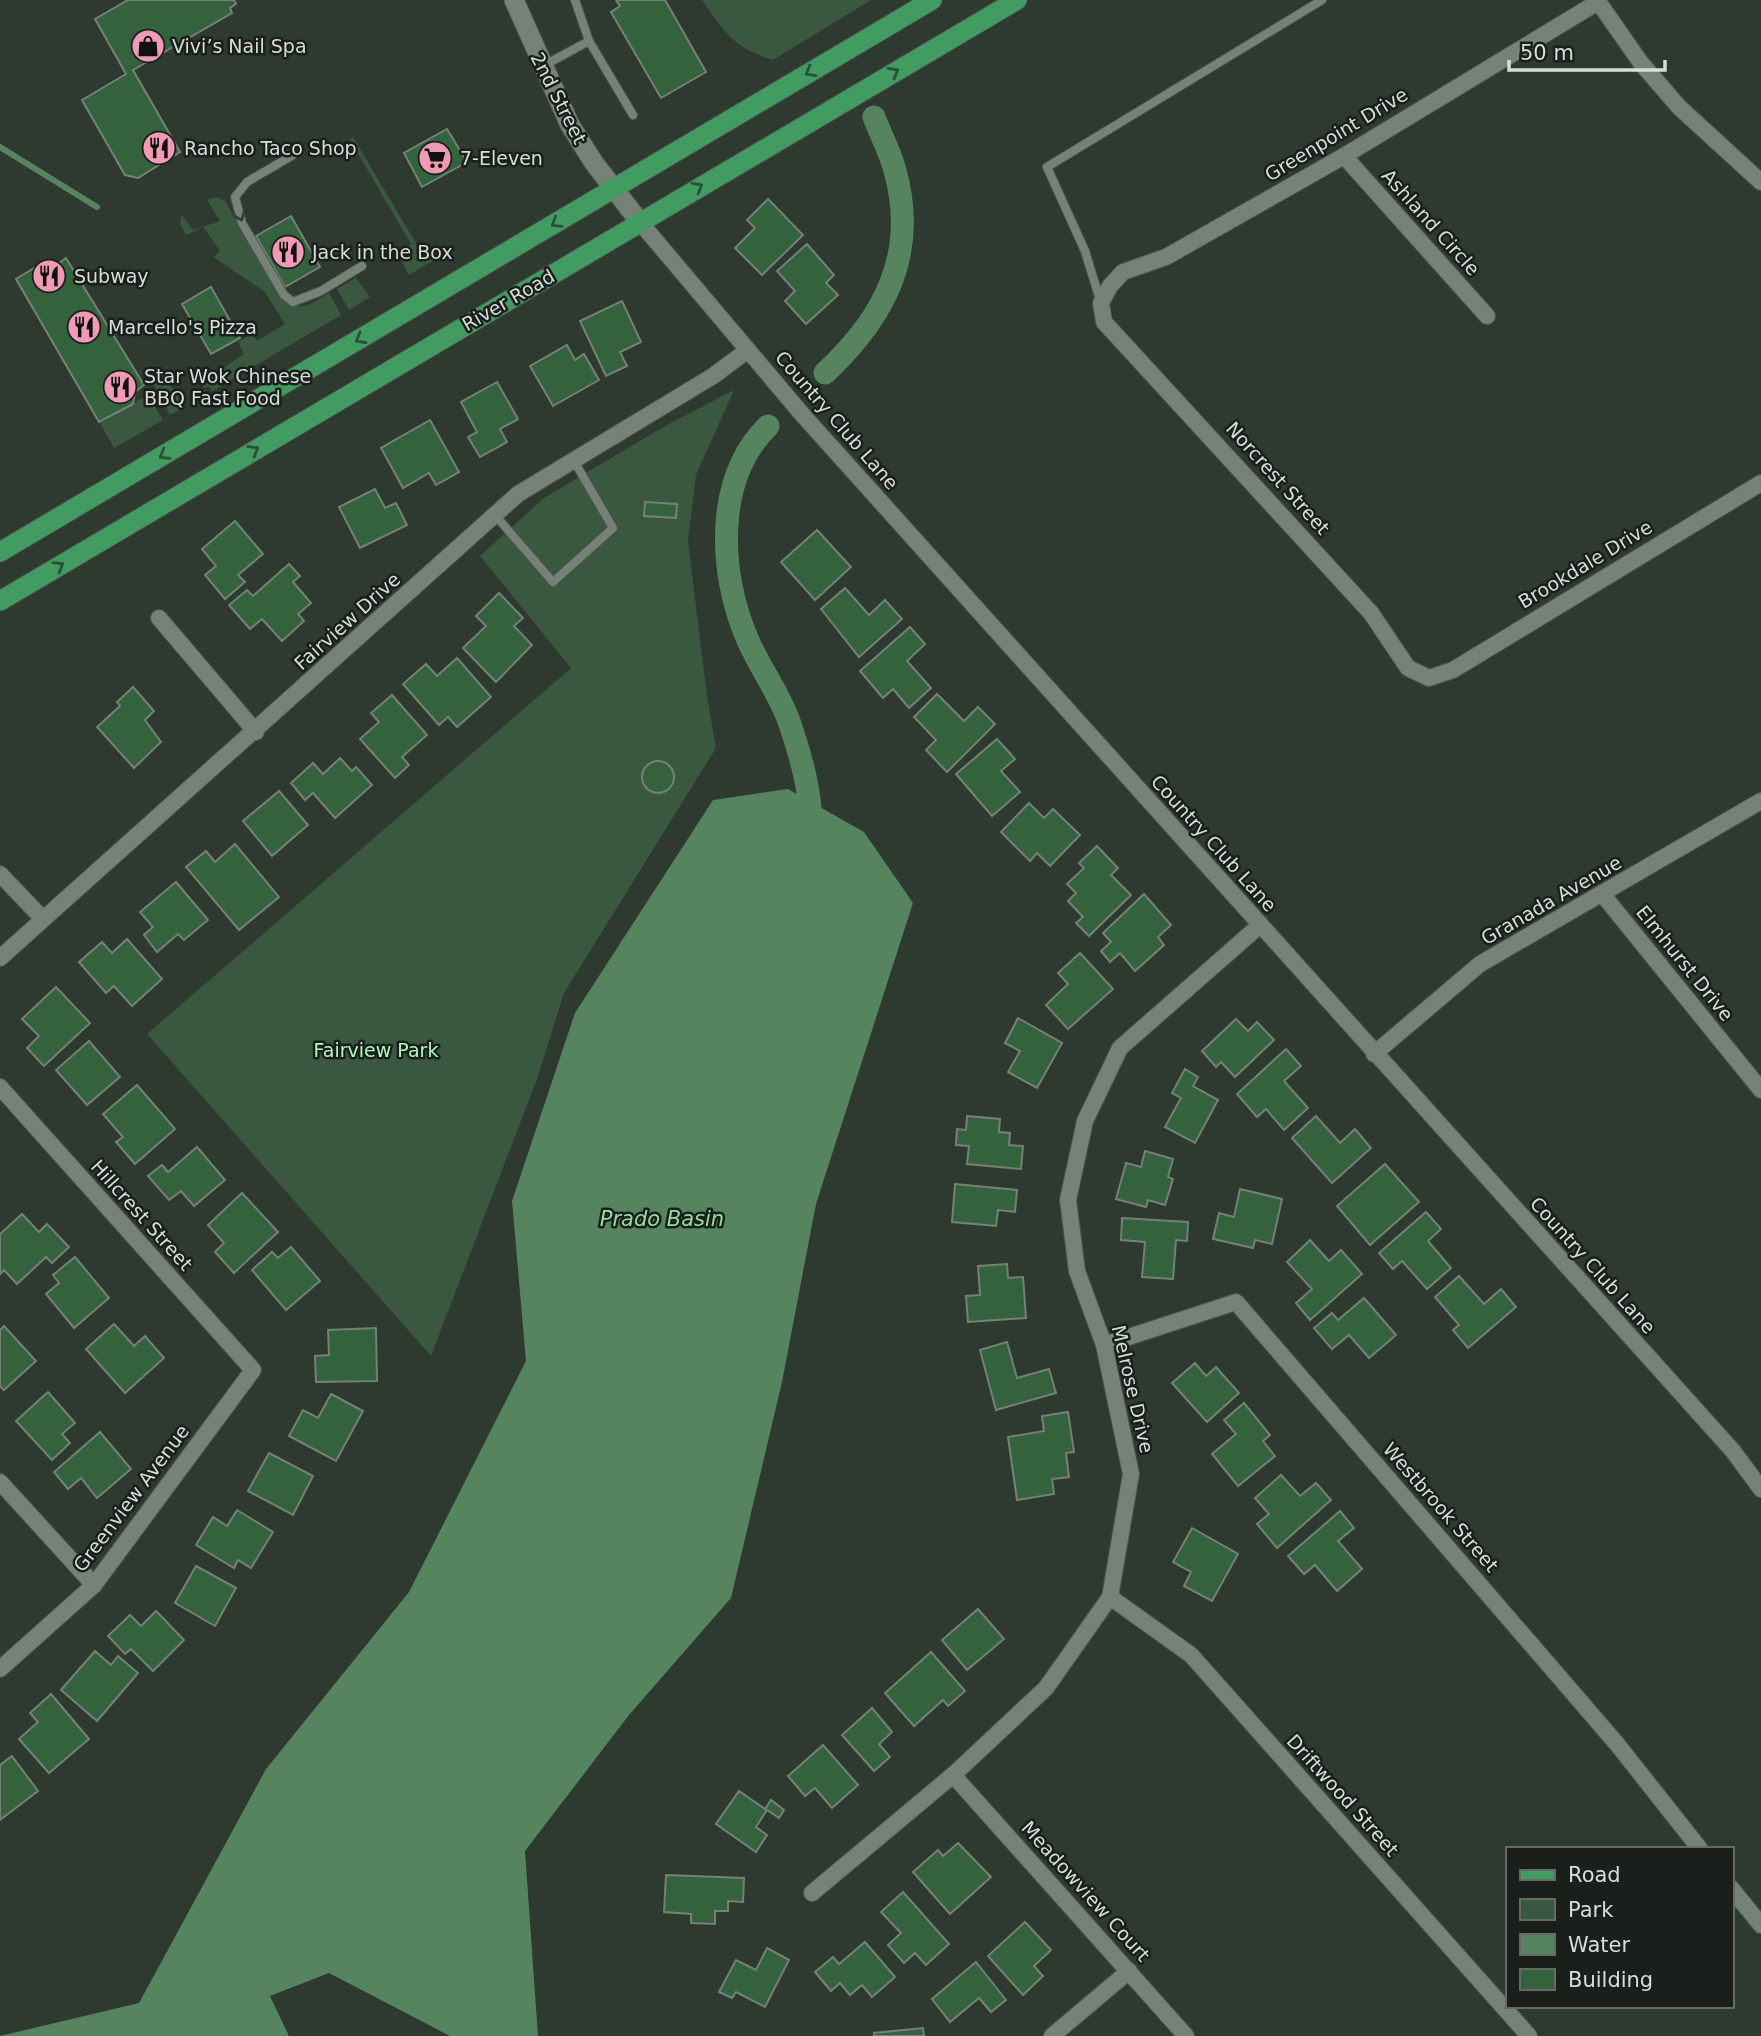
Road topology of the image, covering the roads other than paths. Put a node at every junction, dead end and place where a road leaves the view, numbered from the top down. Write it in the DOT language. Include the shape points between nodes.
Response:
graph roads {
  1 [pos="513,0"];
  2 [pos="575,0"];
  3 [pos="932,0"];
  4 [pos="1017,0"];
  5 [pos="1322,0"];
  6 [pos="1597,1"];
  7 [pos="589,41"];
  8 [pos="543,66"];
  9 [pos="633,115"];
  10 [pos="293,155"];
  11 [pos="1343,156"];
  12 [pos="1761,182"];
  13 [pos="615,189"];
  14 [pos="639,221"];
  15 [pos="362,266"];
  16 [pos="1101,303"];
  17 [pos="1487,316"];
  18 [pos="748,351"];
  19 [pos="574,461"];
  20 [pos="1761,483"];
  21 [pos="495,515"];
  22 [pos="0,552"];
  23 [pos="0,601"];
  24 [pos="159,618"];
  25 [pos="1429,678"];
  26 [pos="256,732"];
  27 [pos="1761,801"];
  28 [pos="0,874"];
  29 [pos="1603,895"];
  30 [pos="43,919"];
  31 [pos="1259,926"];
  32 [pos="0,958"];
  33 [pos="1374,1054"];
  34 [pos="0,1087"];
  35 [pos="1761,1090"];
  36 [pos="1104,1345"];
  37 [pos="253,1370"];
  38 [pos="0,1482"];
  39 [pos="1761,1489"];
  40 [pos="94,1585"];
  41 [pos="1110,1597"];
  42 [pos="0,1669"];
  43 [pos="953,1775"];
  44 [pos="1698,1847"];
  45 [pos="1733,1890"];
  46 [pos="812,1893"];
  47 [pos="1761,1925"];
  48 [pos="1129,1971"];
  49 [pos="1052,2036"];
  50 [pos="1186,2036"];
  51 [pos="1529,2036"];
  1 -- 8 [label="street, 2nd Street"];
  2 -- 7 [label="lane"];
  3 -- 13 [label="main road, one-way"];
  14 -- 4 [label="main road, River Road, one-way"];
  5 -- 16 [label="lane" via="1047,167 1085,251"];
  6 -- 11 [label="street, Greenpoint Drive"];
  6 -- 12 [label="street" via="1679,107"];
  7 -- 8 [label="lane"];
  7 -- 9 [label="lane"];
  8 -- 13 [label="street, 2nd Street" via="570,125"];
  10 -- 15 [label="lane, one-way" via="247,182 234,197 242,223 284,295 293,302 304,300"];
  11 -- 16 [label="street, Greenpoint Drive" via="1166,257 1123,272"];
  11 -- 17 [label="street, Ashland Circle"];
  13 -- 14 [label="street, 2nd Street"];
  13 -- 22 [label="main road, one-way"];
  14 -- 18 [label="street, Country Club Lane"];
  23 -- 14 [label="main road, River Road, one-way"];
  16 -- 25 [label="street, Norcrest Street" via="1104,323 1115,338 1139,357 1371,613 1408,668"];
  18 -- 19 [label="street, Fairview Drive"];
  18 -- 31 [label="street, Country Club Lane"];
  19 -- 21 [label="street, Fairview Drive" via="518,494"];
  19 -- 21 [label="lane" via="613,528 553,582"];
  20 -- 25 [label="street, Brookdale Drive" via="1453,670"];
  21 -- 26 [label="street, Fairview Drive"];
  24 -- 26 [label="street"];
  26 -- 30 [label="street, Fairview Drive"];
  27 -- 29 [label="street, Granada Avenue"];
  28 -- 30 [label="street"];
  29 -- 33 [label="street, Granada Avenue" via="1480,964"];
  29 -- 35 [label="street, Elmhurst Drive"];
  30 -- 32 [label="street, Fairview Drive"];
  31 -- 33 [label="street, Country Club Lane"];
  31 -- 36 [label="street, Melrose Drive" via="1120,1048 1085,1121 1068,1200 1077,1271"];
  33 -- 39 [label="street, Country Club Lane" via="1733,1451"];
  34 -- 37 [label="street, Hillcrest Street"];
  36 -- 41 [label="street, Melrose Drive" via="1131,1474"];
  36 -- 44 [label="street, Westbrook Street" via="1236,1301 1617,1744"];
  37 -- 40 [label="street, Greenview Avenue"];
  38 -- 40 [label="street"];
  40 -- 42 [label="street, Greenview Avenue"];
  41 -- 43 [label="street, Melrose Drive" via="1046,1688"];
  41 -- 51 [label="street, Driftwood Street" via="1191,1655"];
  43 -- 46 [label="street, Melrose Drive"];
  43 -- 48 [label="street, Meadowview Court"];
  45 -- 47 [label="street"];
  48 -- 49 [label="street"];
  48 -- 50 [label="street, Meadowview Court"];
}
